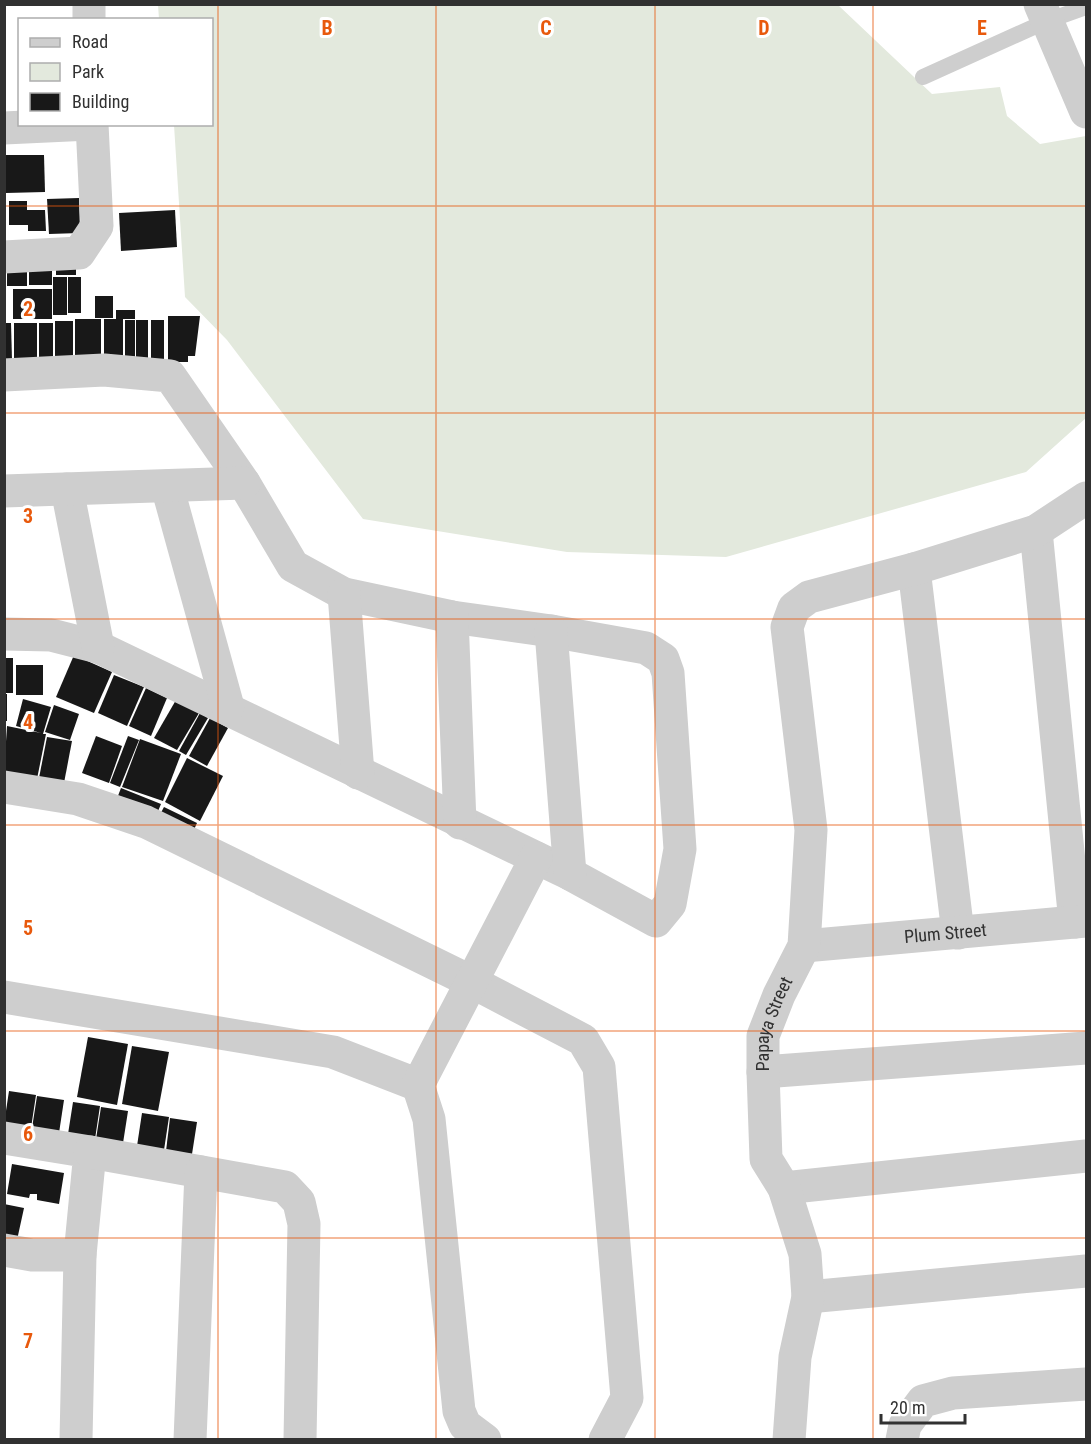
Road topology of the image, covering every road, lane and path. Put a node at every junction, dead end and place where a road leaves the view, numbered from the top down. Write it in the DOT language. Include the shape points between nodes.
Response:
graph roads {
  1 [pos="1086,7"];
  2 [pos="1043,13"];
  3 [pos="923,77"];
  4 [pos="1086,112"];
  5 [pos="48,126"];
  6 [pos="91,126"];
  7 [pos="4,128"];
  8 [pos="4,257"];
  9 [pos="4,375"];
  10 [pos="244,483"];
  11 [pos="167,486"];
  12 [pos="66,489"];
  13 [pos="4,491"];
  14 [pos="1086,498"];
  15 [pos="1036,531"];
  16 [pos="914,569"];
  17 [pos="344,594"];
  18 [pos="452,616"];
  19 [pos="551,631"];
  20 [pos="4,634"];
  21 [pos="98,647"];
  22 [pos="228,707"];
  23 [pos="358,773"];
  24 [pos="4,787"];
  25 [pos="460,823"];
  26 [pos="537,858"];
  27 [pos="570,874"];
  28 [pos="1081,922"];
  29 [pos="958,933"];
  30 [pos="804,946"];
  31 [pos="472,982"];
  32 [pos="4,998"];
  33 [pos="1086,1048"];
  34 [pos="763,1072"];
  35 [pos="418,1084"];
  36 [pos="4,1138"];
  37 [pos="90,1152"];
  38 [pos="1086,1156"];
  39 [pos="201,1172"];
  40 [pos="784,1188"];
  41 [pos="4,1250"];
  42 [pos="80,1254"];
  43 [pos="1086,1271"];
  44 [pos="808,1297"];
  45 [pos="1086,1384"];
  46 [pos="76,1440"];
  47 [pos="190,1440"];
  48 [pos="300,1440"];
  49 [pos="485,1440"];
  50 [pos="605,1440"];
  51 [pos="789,1440"];
  52 [pos="902,1440"];
  1 -- 2 [label="lane"];
  2 -- 3 [label="lane"];
  2 -- 4 [label="street"];
  5 -- 7 [label="street"];
  6 -- 8 [label="street" via="97,226 79,253"];
  9 -- 10 [label="street" via="104,370 170,376"];
  10 -- 11 [label="street"];
  10 -- 17 [label="street" via="293,566"];
  11 -- 12 [label="street"];
  11 -- 22 [label="street"];
  12 -- 13 [label="street"];
  12 -- 21 [label="street"];
  14 -- 15 [label="street"];
  15 -- 16 [label="street"];
  15 -- 28 [label="street"];
  16 -- 29 [label="street"];
  16 -- 30 [label="street, Papaya Street" via="809,597 794,608 787,627 811,830"];
  17 -- 18 [label="street"];
  17 -- 23 [label="street"];
  18 -- 19 [label="street"];
  18 -- 25 [label="street"];
  19 -- 27 [label="street"];
  19 -- 27 [label="street" via="646,648 663,659 668,673 680,849 670,904 656,921"];
  20 -- 21 [label="street" via="51,635"];
  21 -- 22 [label="street"];
  22 -- 23 [label="street"];
  23 -- 25 [label="street"];
  24 -- 31 [label="street" via="78,799 146,822"];
  25 -- 26 [label="street"];
  26 -- 27 [label="street"];
  26 -- 31 [label="street"];
  28 -- 29 [label="street, Plum Street"];
  29 -- 30 [label="street, Plum Street"];
  30 -- 34 [label="street, Papaya Street" via="778,995 763,1036"];
  31 -- 35 [label="street"];
  31 -- 50 [label="street" via="583,1040 599,1067 627,1398"];
  32 -- 35 [label="street" via="333,1052"];
  33 -- 34 [label="street"];
  34 -- 40 [label="street, Papaya Street" via="766,1159"];
  35 -- 49 [label="street" via="429,1119 459,1411 465,1425"];
  36 -- 37 [label="street"];
  37 -- 39 [label="street"];
  37 -- 42 [label="street"];
  38 -- 40 [label="street"];
  39 -- 47 [label="street"];
  39 -- 48 [label="street" via="285,1187 299,1202 304,1224"];
  40 -- 44 [label="street, Papaya Street" via="805,1254"];
  41 -- 42 [label="street"];
  42 -- 46 [label="street"];
  43 -- 44 [label="street"];
  44 -- 51 [label="street, Papaya Street" via="795,1357"];
  45 -- 52 [label="street" via="953,1393 923,1401 905,1425"];
}
